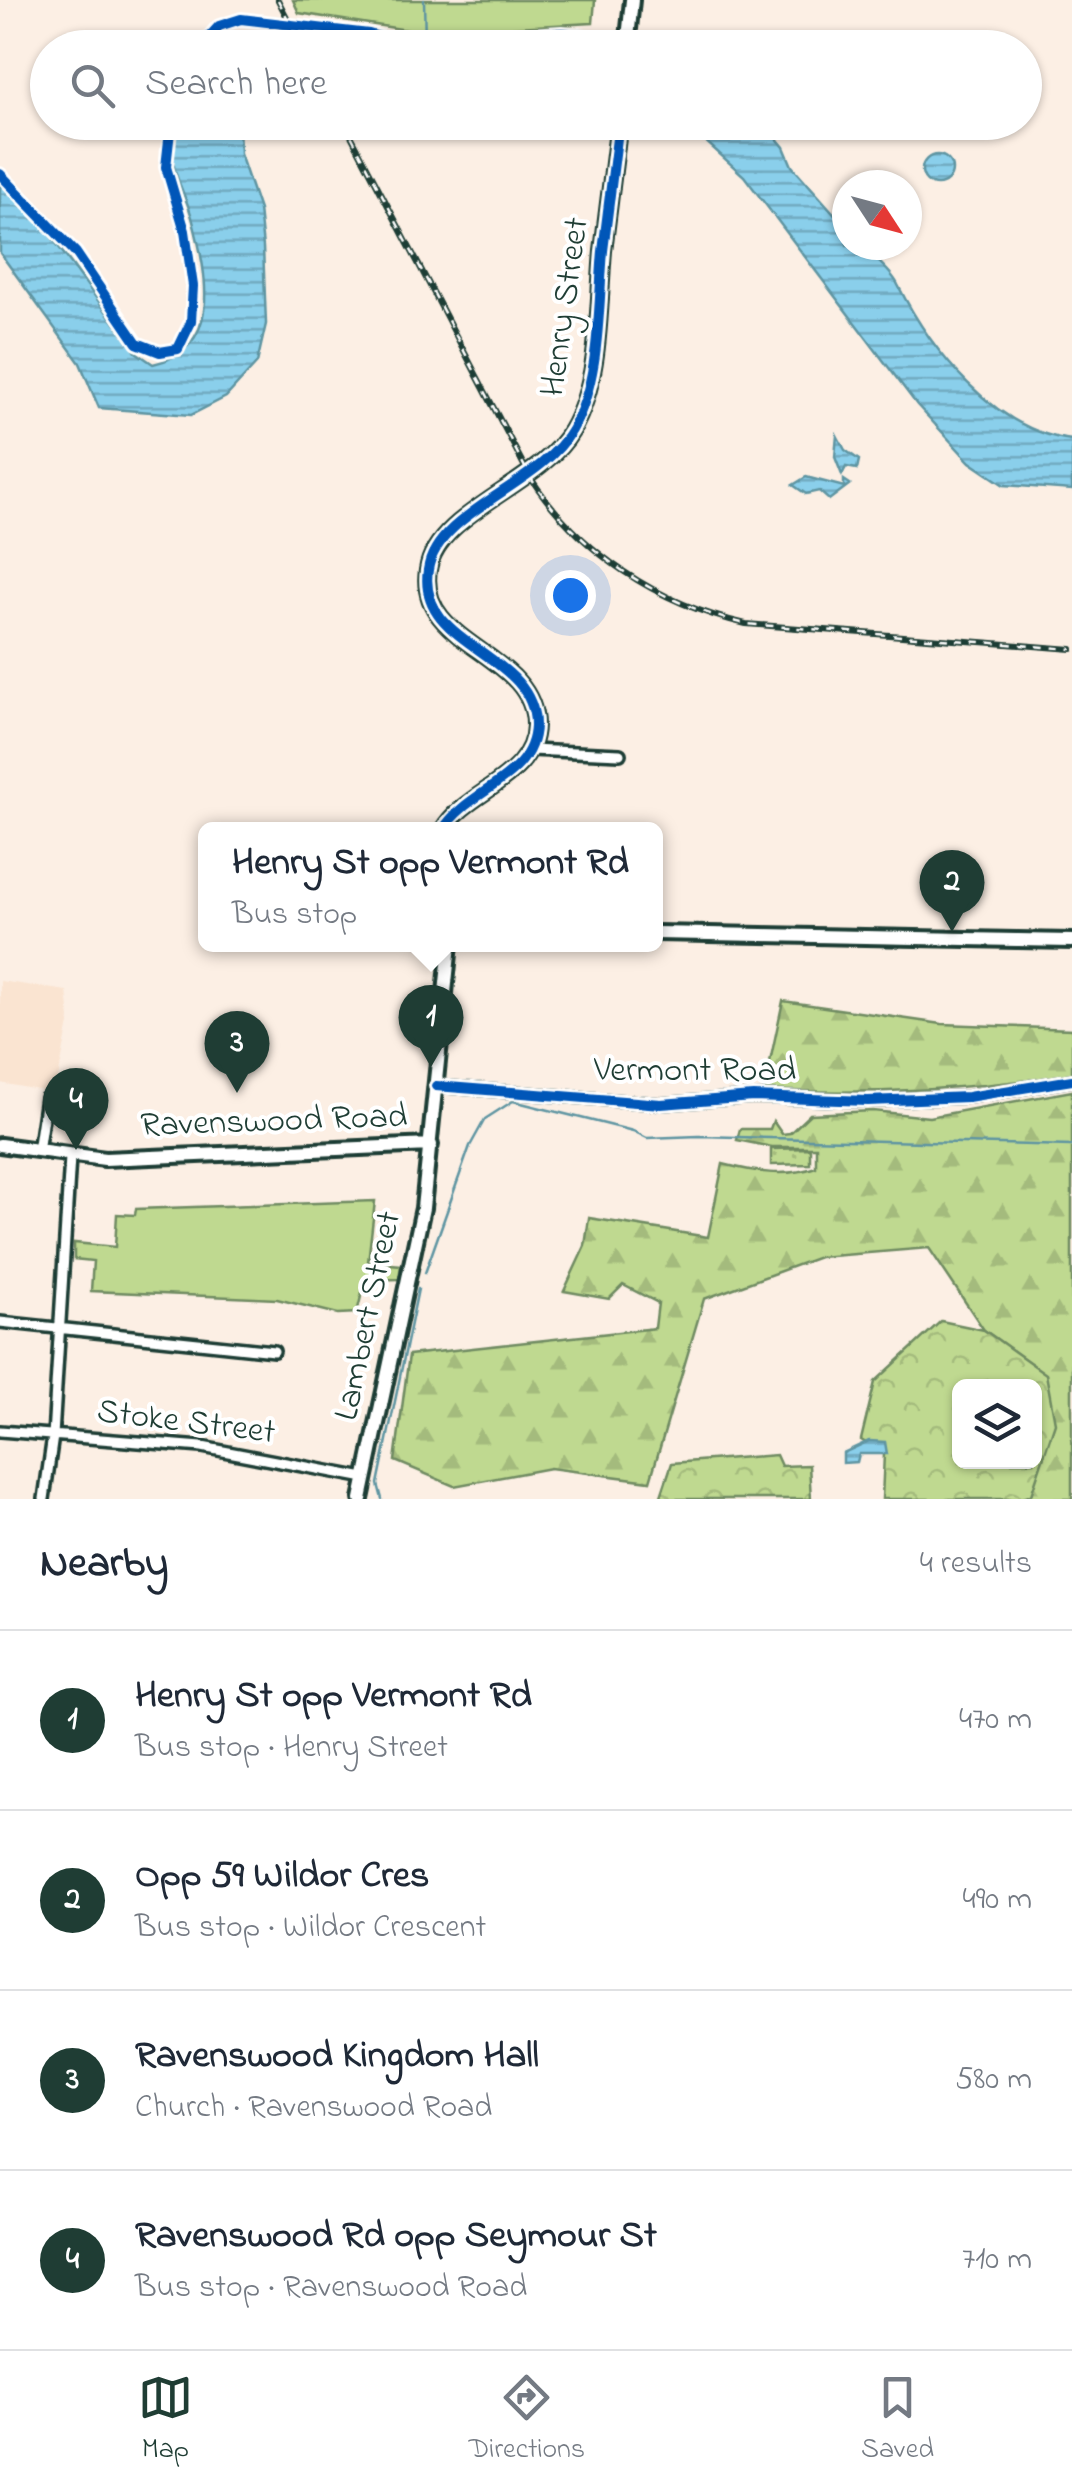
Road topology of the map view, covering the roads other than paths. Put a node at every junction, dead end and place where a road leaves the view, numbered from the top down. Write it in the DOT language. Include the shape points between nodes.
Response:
graph roads {
  1 [pos="632,0"];
  2 [pos="629,30"];
  3 [pos="617,140"];
  4 [pos="530,750"];
  5 [pos="620,754"];
  6 [pos="448,822"];
  7 [pos="663,933"];
  8 [pos="1072,941"];
  9 [pos="449,952"];
  10 [pos="1072,1080"];
  11 [pos="436,1086"];
  12 [pos="46,1098"];
  13 [pos="0,1145"];
  14 [pos="431,1145"];
  15 [pos="38,1152"];
  16 [pos="70,1157"];
  17 [pos="0,1322"];
  18 [pos="60,1328"];
  19 [pos="274,1350"];
  20 [pos="0,1431"];
  21 [pos="52,1436"];
  22 [pos="365,1478"];
  23 [pos="44,1499"];
  24 [pos="360,1499"];
  1 -- 2 [label="street"];
  3 -- 4 [label="street, Henry Street" via="592,363 580,414 546,463 448,532 428,571 438,613 525,691 534,718"];
  4 -- 5 [label="street"];
  4 -- 6 [label="street"];
  7 -- 8 [label="street"];
  9 -- 11 [label="street"];
  10 -- 11 [label="street, Vermont Road" via="868,1102 753,1098 662,1104"];
  11 -- 14 [label="street"];
  12 -- 15 [label="street"];
  13 -- 15 [label="street, Ravenswood Road"];
  14 -- 16 [label="street, Ravenswood Road"];
  14 -- 22 [label="street, Lambert Street" via="416,1254"];
  15 -- 16 [label="street, Ravenswood Road"];
  16 -- 18 [label="street"];
  17 -- 18 [label="street"];
  18 -- 19 [label="street"];
  18 -- 21 [label="street"];
  20 -- 21 [label="street, Stoke Street"];
  21 -- 22 [label="street, Stoke Street" via="202,1446"];
  21 -- 23 [label="street"];
  22 -- 24 [label="street, Lambert Street"];
}
